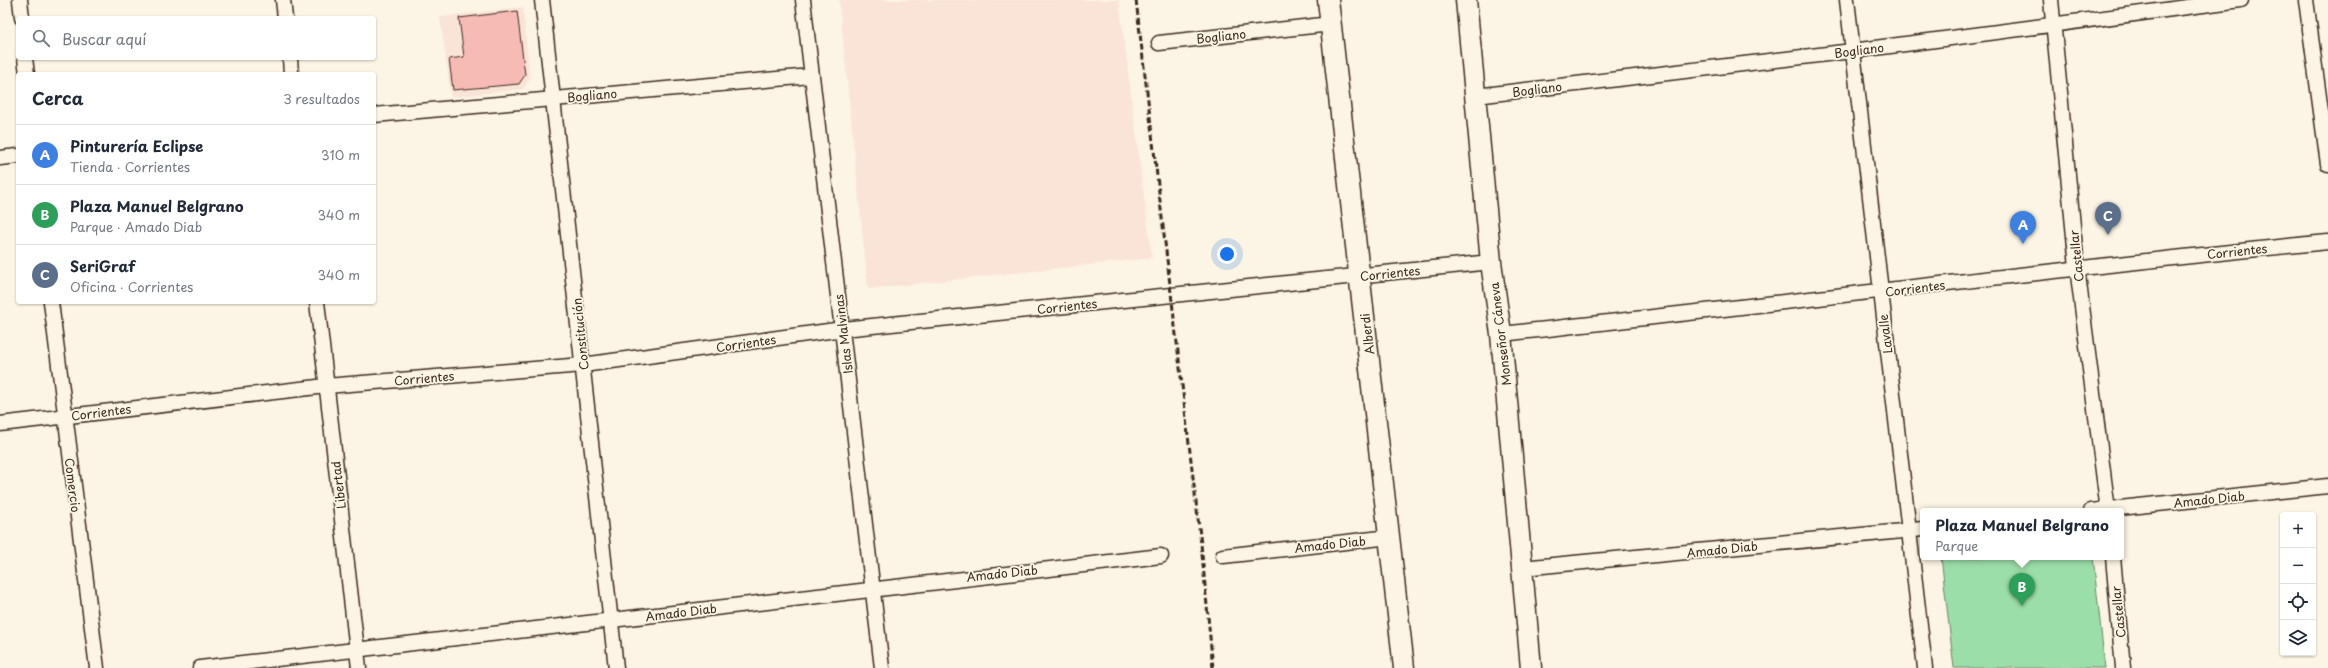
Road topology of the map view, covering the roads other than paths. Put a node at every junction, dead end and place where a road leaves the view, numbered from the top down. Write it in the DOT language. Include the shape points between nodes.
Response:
graph roads {
  1 [pos="20,0"];
  2 [pos="283,0"];
  3 [pos="542,0"];
  4 [pos="803,0"];
  5 [pos="1328,0"];
  6 [pos="1466,0"];
  7 [pos="1847,0"];
  8 [pos="2051,0"];
  9 [pos="2241,0"];
  10 [pos="2306,0"];
  11 [pos="22,16"];
  12 [pos="285,16"];
  13 [pos="1331,24"];
  14 [pos="2055,25"];
  15 [pos="1159,43"];
  16 [pos="1852,51"];
  17 [pos="26,60"];
  18 [pos="290,60"];
  19 [pos="27,72"];
  20 [pos="292,72"];
  21 [pos="811,76"];
  22 [pos="1476,96"];
  23 [pos="554,98"];
  24 [pos="376,115"];
  25 [pos="16,156"];
  26 [pos="0,158"];
  27 [pos="2328,164"];
  28 [pos="2328,242"];
  29 [pos="1491,262"];
  30 [pos="2077,267"];
  31 [pos="1360,276"];
  32 [pos="1880,292"];
  33 [pos="51,304"];
  34 [pos="317,304"];
  35 [pos="843,329"];
  36 [pos="1502,334"];
  37 [pos="584,365"];
  38 [pos="326,386"];
  39 [pos="64,416"];
  40 [pos="0,424"];
  41 [pos="2328,486"];
  42 [pos="2108,508"];
  43 [pos="2124,508"];
  44 [pos="1920,529"];
  45 [pos="1909,530"];
  46 [pos="1390,537"];
  47 [pos="1161,556"];
  48 [pos="1223,556"];
  49 [pos="2113,560"];
  50 [pos="1522,568"];
  51 [pos="872,587"];
  52 [pos="612,621"];
  53 [pos="357,650"];
  54 [pos="97,668"];
  55 [pos="200,668"];
  56 [pos="359,668"];
  57 [pos="616,668"];
  58 [pos="882,668"];
  59 [pos="1404,668"];
  60 [pos="1531,668"];
  61 [pos="1925,668"];
  62 [pos="2124,668"];
  1 -- 11 [label="street"];
  2 -- 12 [label="street"];
  3 -- 23 [label="street, Constitución"];
  4 -- 21 [label="street, Islas Malvinas"];
  5 -- 13 [label="street, Alberdi"];
  6 -- 22 [label="street, Monseñor Cáneva"];
  7 -- 16 [label="street, Lavalle"];
  8 -- 14 [label="street, Castellar"];
  9 -- 14 [label="street, Bogliano"];
  10 -- 27 [label="street"];
  13 -- 15 [label="street, Bogliano"];
  13 -- 31 [label="street, Alberdi"];
  14 -- 16 [label="street, Bogliano"];
  14 -- 30 [label="street, Castellar"];
  16 -- 22 [label="street, Bogliano"];
  16 -- 32 [label="street, Lavalle"];
  17 -- 19 [label="street"];
  18 -- 20 [label="street"];
  21 -- 23 [label="street, Bogliano"];
  21 -- 35 [label="street, Islas Malvinas"];
  22 -- 29 [label="street, Monseñor Cáneva"];
  23 -- 24 [label="street, Bogliano"];
  23 -- 37 [label="street, Constitución"];
  25 -- 26 [label="street"];
  28 -- 30 [label="street, Corrientes"];
  29 -- 31 [label="street, Corrientes"];
  29 -- 36 [label="street, Monseñor Cáneva"];
  30 -- 32 [label="street, Corrientes"];
  30 -- 42 [label="street, Castellar"];
  31 -- 35 [label="street, Corrientes"];
  31 -- 46 [label="street, Alberdi"];
  32 -- 36 [label="street, Corrientes"];
  32 -- 45 [label="street, Lavalle"];
  33 -- 39 [label="street, Comercio"];
  34 -- 38 [label="street, Libertad"];
  35 -- 37 [label="street, Corrientes"];
  35 -- 51 [label="street, Islas Malvinas"];
  36 -- 50 [label="street, Monseñor Cáneva"];
  37 -- 38 [label="street, Corrientes"];
  37 -- 52 [label="street, Constitución"];
  38 -- 39 [label="street, Corrientes"];
  38 -- 53 [label="street, Libertad"];
  39 -- 40 [label="street, Corrientes"];
  39 -- 54 [label="street, Comercio"];
  41 -- 43 [label="street, Amado Diab"];
  44 -- 45 [label="street, Amado Diab"];
  45 -- 50 [label="street, Amado Diab"];
  45 -- 61 [label="street, Lavalle"];
  46 -- 48 [label="street, Amado Diab"];
  46 -- 59 [label="street, Alberdi"];
  47 -- 51 [label="street, Amado Diab"];
  49 -- 62 [label="street, Castellar"];
  50 -- 60 [label="street, Monseñor Cáneva"];
  51 -- 52 [label="street, Amado Diab"];
  51 -- 58 [label="street, Islas Malvinas"];
  52 -- 53 [label="street, Amado Diab"];
  52 -- 57 [label="street, Constitución"];
  53 -- 55 [label="street, Amado Diab"];
  53 -- 56 [label="street, Libertad"];
}
